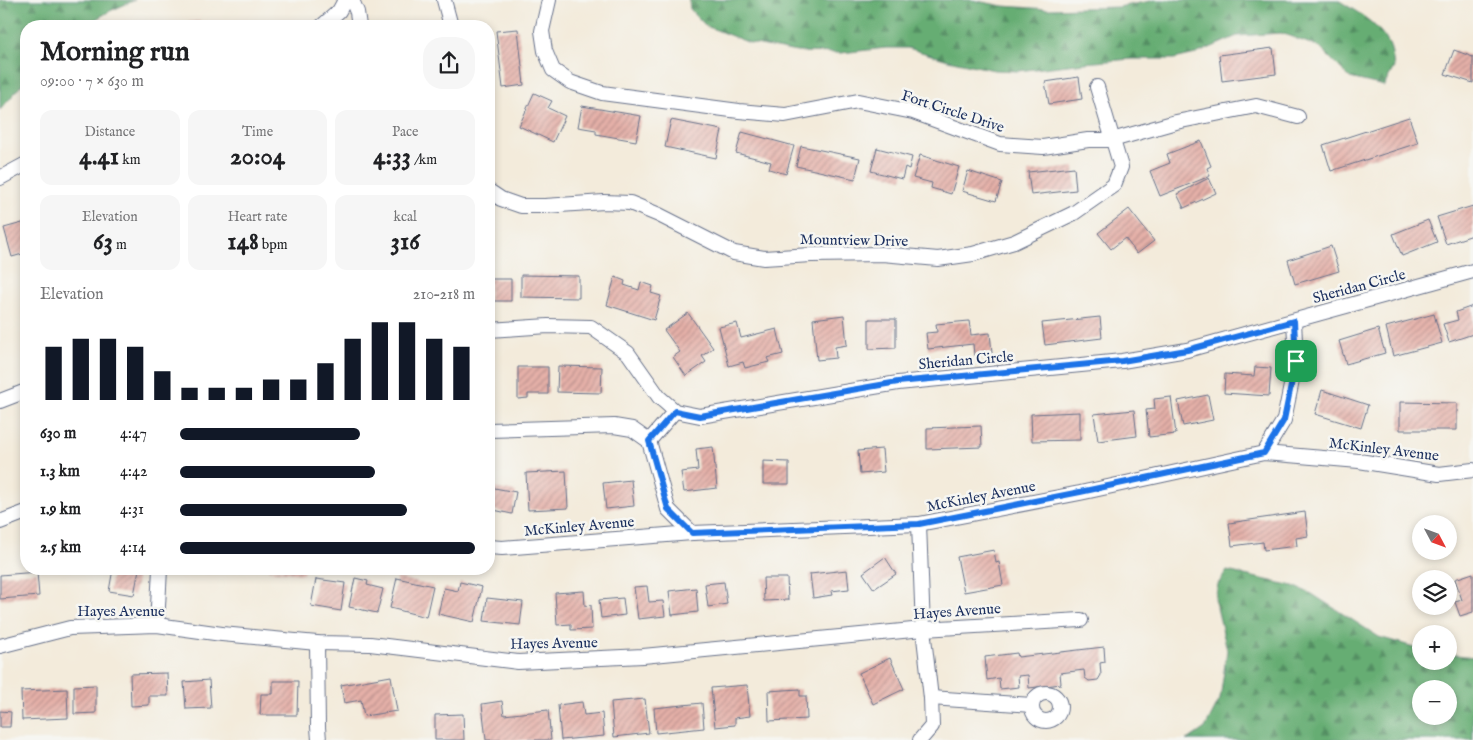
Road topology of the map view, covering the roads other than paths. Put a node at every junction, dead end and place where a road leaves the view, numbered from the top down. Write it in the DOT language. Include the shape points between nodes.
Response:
graph roads {
  1 [pos="345,0"];
  2 [pos="352,0"];
  3 [pos="444,0"];
  4 [pos="549,0"];
  5 [pos="329,20"];
  6 [pos="358,20"];
  7 [pos="449,20"];
  8 [pos="1098,87"];
  9 [pos="1298,117"];
  10 [pos="1112,140"];
  11 [pos="20,167"];
  12 [pos="0,178"];
  13 [pos="495,195"];
  14 [pos="1473,271"];
  15 [pos="1294,321"];
  16 [pos="495,330"];
  17 [pos="20,393"];
  18 [pos="0,401"];
  19 [pos="675,411"];
  20 [pos="495,430"];
  21 [pos="649,441"];
  22 [pos="1264,453"];
  23 [pos="1473,470"];
  24 [pos="20,514"];
  25 [pos="0,522"];
  26 [pos="919,524"];
  27 [pos="692,533"];
  28 [pos="495,547"];
  29 [pos="160,575"];
  30 [pos="1081,620"];
  31 [pos="157,625"];
  32 [pos="924,629"];
  33 [pos="317,643"];
  34 [pos="0,646"];
  35 [pos="931,698"];
  36 [pos="1032,705"];
  37 [pos="320,740"];
  38 [pos="920,740"];
  1 -- 5 [label="street"];
  2 -- 6 [label="street"];
  3 -- 7 [label="street"];
  4 -- 10 [label="street, Fort Circle Drive" via="542,31 545,51 553,70 570,82 602,92 785,115 858,101 914,112 1000,144 1043,147"];
  8 -- 10 [label="street, Mountview Drive"];
  9 -- 10 [label="street, Fort Circle Drive" via="1256,106 1176,122"];
  10 -- 13 [label="street, Mountview Drive" via="1121,167 1114,185 1074,213 1014,242 972,254 938,259 882,254 756,257 734,253 630,204 521,206"];
  11 -- 12 [label="street"];
  14 -- 15 [label="street, Sheridan Circle"];
  15 -- 19 [label="street, Sheridan Circle" via="1187,350 1122,361 898,382 700,416"];
  15 -- 22 [label="street" via="1296,361 1284,420"];
  16 -- 19 [label="street" via="591,327 628,353 659,397"];
  17 -- 18 [label="street"];
  19 -- 21 [label="street"];
  20 -- 21 [label="street" via="614,426 632,429"];
  21 -- 27 [label="street" via="668,509"];
  22 -- 23 [label="street, McKinley Avenue" via="1359,461 1439,474"];
  22 -- 26 [label="street, McKinley Avenue"];
  24 -- 25 [label="street"];
  26 -- 27 [label="street, McKinley Avenue"];
  26 -- 32 [label="street"];
  27 -- 28 [label="street, McKinley Avenue"];
  29 -- 31 [label="street"];
  30 -- 32 [label="street, Hayes Avenue"];
  31 -- 33 [label="street, Hayes Avenue"];
  31 -- 34 [label="street, Hayes Avenue" via="70,628"];
  32 -- 33 [label="street, Hayes Avenue" via="643,656 518,662 370,644"];
  32 -- 35 [label="street"];
  33 -- 37 [label="street"];
  35 -- 36 [label="street"];
  35 -- 38 [label="street" via="932,726"];
}
